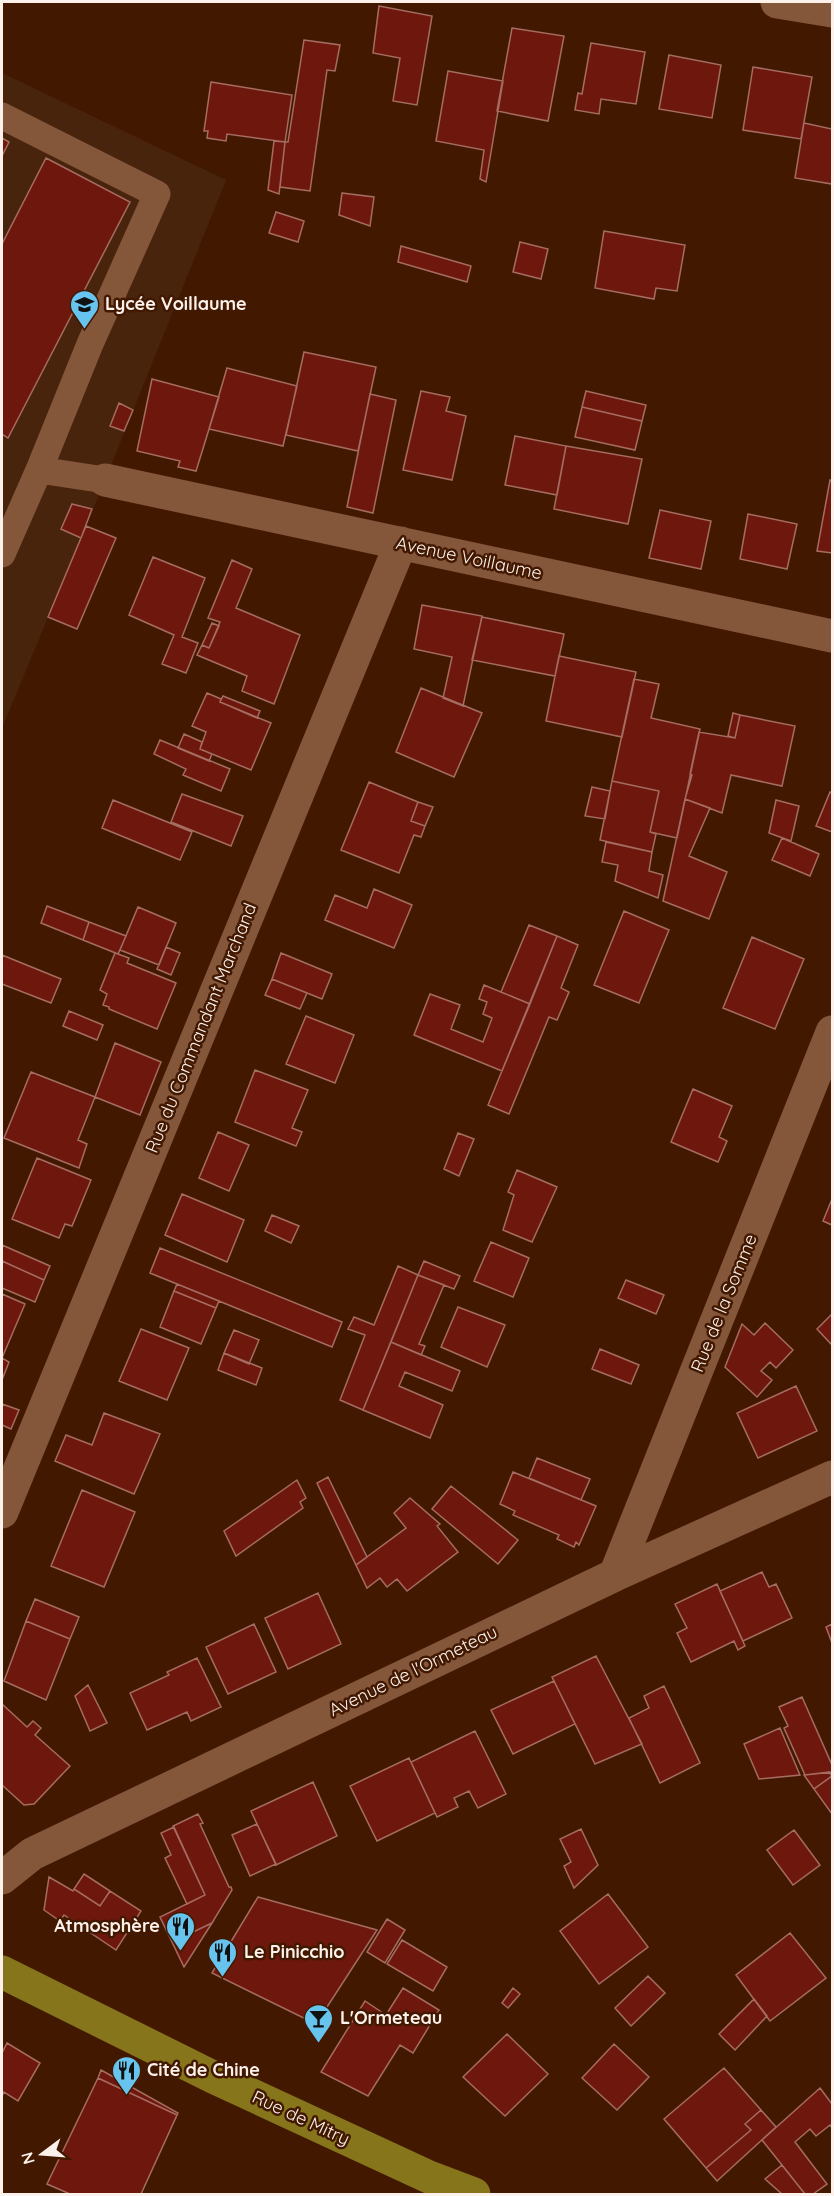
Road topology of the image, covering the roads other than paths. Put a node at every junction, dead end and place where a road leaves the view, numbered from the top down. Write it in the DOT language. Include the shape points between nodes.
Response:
graph roads {
  1 [pos="777,2"];
  2 [pos="832,11"];
  3 [pos="2,116"];
  4 [pos="39,470"];
  5 [pos="105,480"];
  6 [pos="400,543"];
  7 [pos="2,554"];
  8 [pos="832,636"];
  9 [pos="832,1032"];
  10 [pos="832,1477"];
  11 [pos="2,1512"];
  12 [pos="615,1575"];
  13 [pos="2,1878"];
  14 [pos="2,1972"];
  15 [pos="474,2194"];
  1 -- 2 [label="street"];
  3 -- 4 [label="lane" via="157,194"];
  4 -- 5 [label="lane"];
  4 -- 7 [label="lane"];
  5 -- 6 [label="street, Avenue Voillaume"];
  6 -- 8 [label="street, Avenue Voillaume"];
  6 -- 11 [label="street, Rue du Commandant Marchand"];
  9 -- 12 [label="street, Rue de la Somme"];
  10 -- 12 [label="street, Avenue de l'Ormeteau"];
  12 -- 13 [label="street, Avenue de l'Ormeteau" via="32,1854"];
  14 -- 15 [label="main road, Rue de Mitry" via="213,2077"];
}
